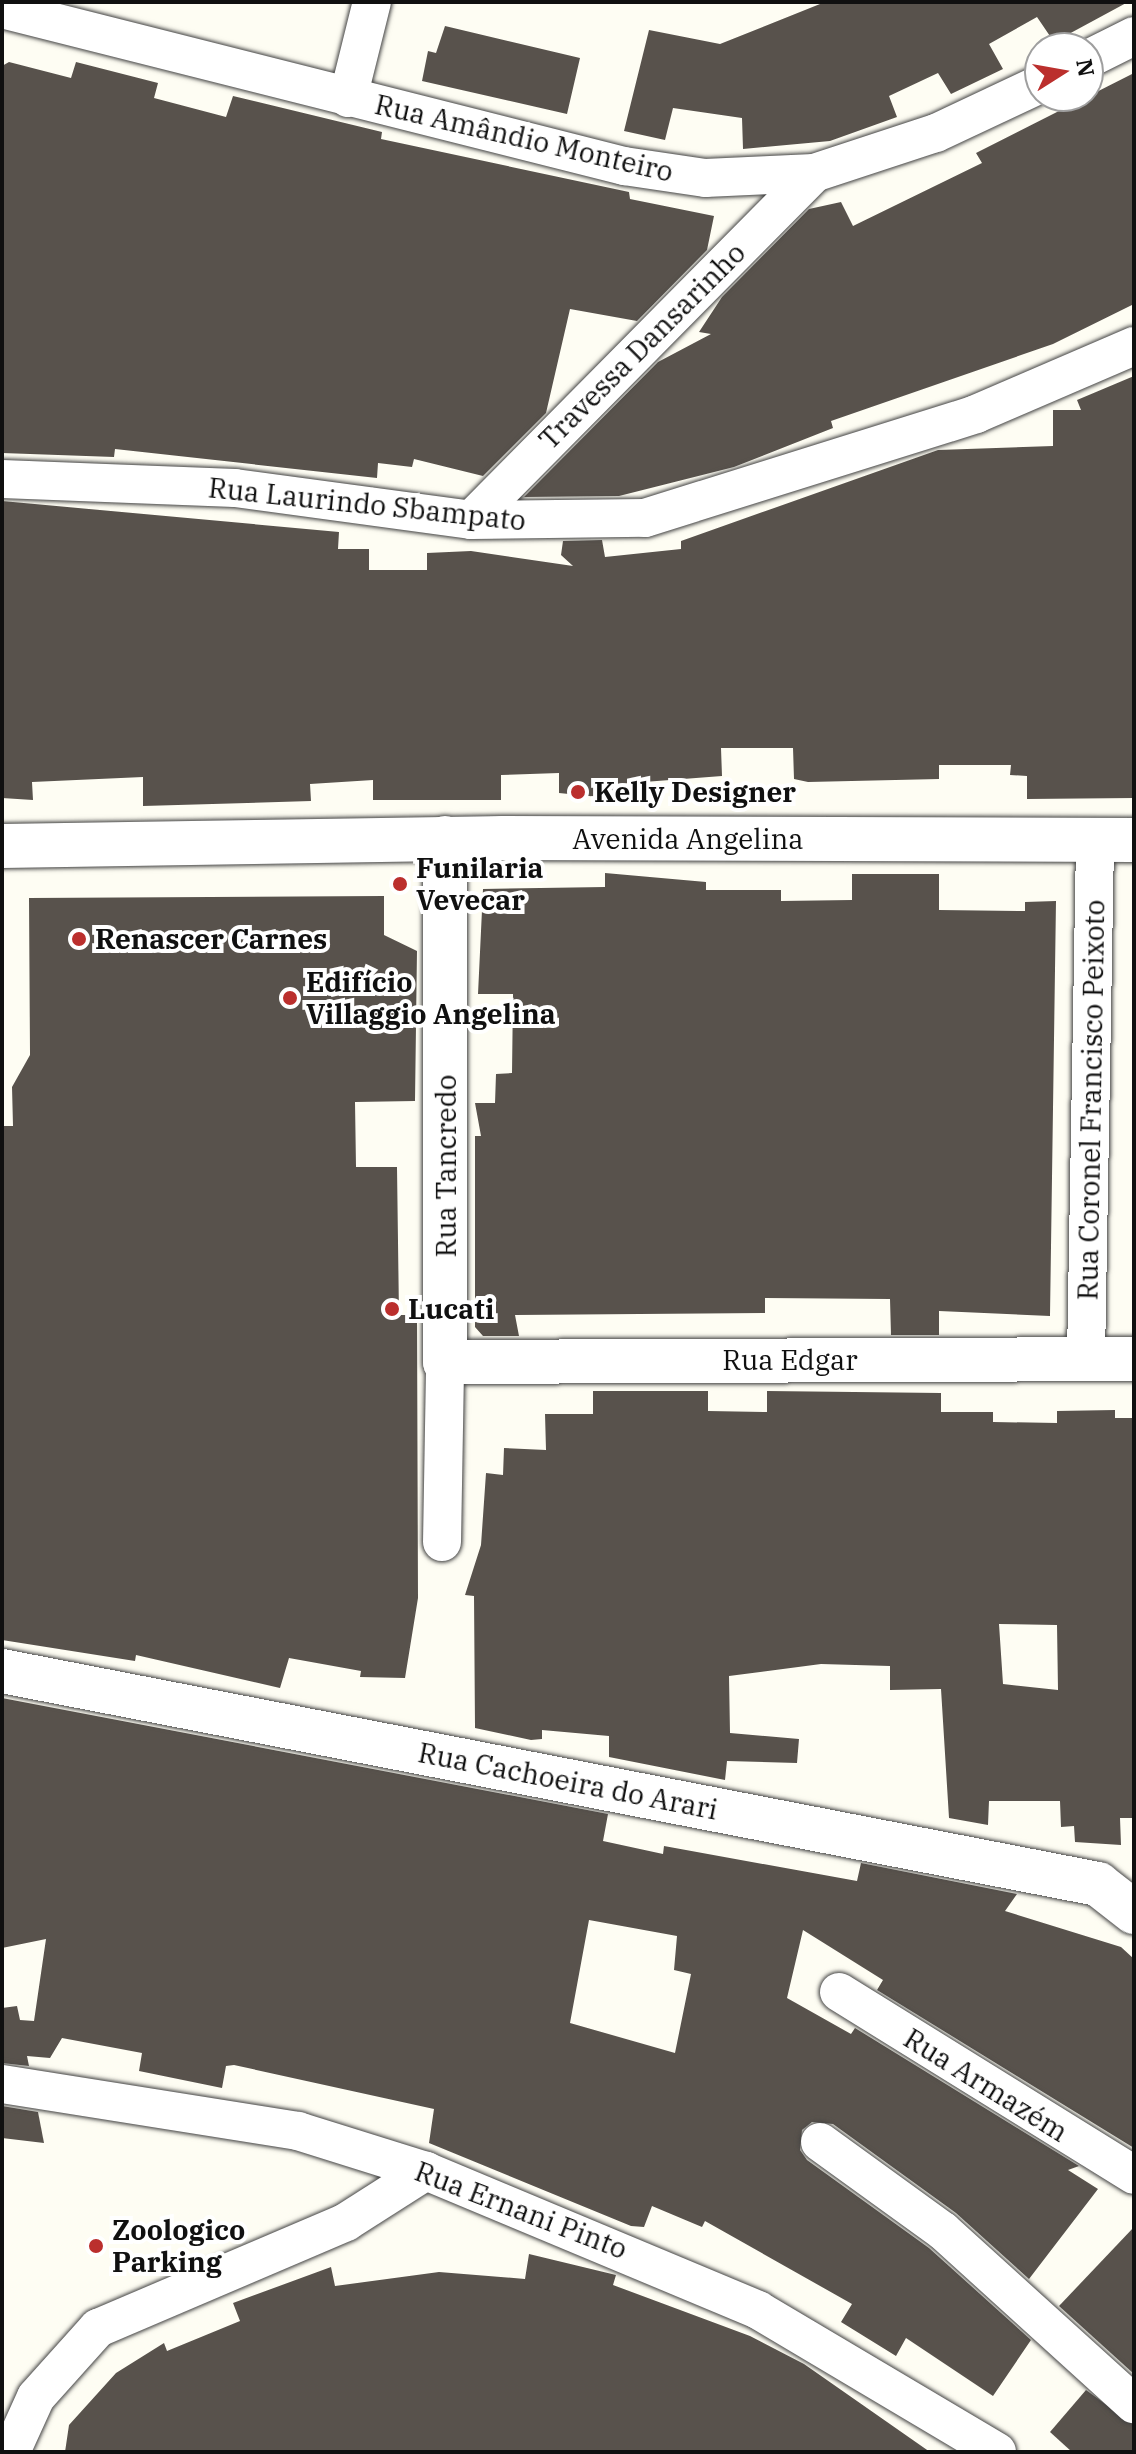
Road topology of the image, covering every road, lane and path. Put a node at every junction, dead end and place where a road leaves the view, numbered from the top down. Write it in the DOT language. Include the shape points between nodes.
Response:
graph roads {
  1 [pos="372,2"];
  2 [pos="2,9"];
  3 [pos="1134,36"];
  4 [pos="1104,51"];
  5 [pos="1024,92"];
  6 [pos="348,98"];
  7 [pos="814,173"];
  8 [pos="1134,346"];
  9 [pos="2,479"];
  10 [pos="471,520"];
  11 [pos="445,838"];
  12 [pos="1114,841"];
  13 [pos="2,846"];
  14 [pos="1086,1359"];
  15 [pos="1134,1359"];
  16 [pos="445,1362"];
  17 [pos="442,1542"];
  18 [pos="2,1671"];
  19 [pos="1116,1883"];
  20 [pos="1134,1912"];
  21 [pos="839,1992"];
  22 [pos="2,2084"];
  23 [pos="820,2142"];
  24 [pos="426,2171"];
  25 [pos="1134,2175"];
  26 [pos="1134,2404"];
  27 [pos="11,2452"];
  28 [pos="997,2452"];
  1 -- 6 [label="street"];
  2 -- 6 [label="street, Rua Amândio Monteiro"];
  3 -- 4 [label="street"];
  5 -- 7 [label="street, Rua Amândio Monteiro" via="936,133"];
  6 -- 7 [label="street, Rua Amândio Monteiro" via="624,166 705,178"];
  7 -- 10 [label="street, Travessa Dansarinho"];
  8 -- 10 [label="street, Rua Laurindo Sbampato" via="976,414 701,504 594,524"];
  9 -- 10 [label="street, Rua Laurindo Sbampato" via="235,488"];
  11 -- 12 [label="street, Avenida Angelina"];
  11 -- 13 [label="street, Avenida Angelina"];
  11 -- 16 [label="street, Rua Tancredo"];
  12 -- 14 [label="street, Rua Coronel Francisco Peixoto"];
  14 -- 15 [label="street, Rua Edgar"];
  14 -- 16 [label="street, Rua Edgar"];
  16 -- 17 [label="street, Rua Tancredo"];
  18 -- 19 [label="street, Rua Cachoeira do Arari"];
  19 -- 20 [label="street"];
  21 -- 25 [label="street, Rua Armazém"];
  22 -- 24 [label="street, Rua Ernani Pinto" via="298,2131"];
  23 -- 26 [label="street" via="943,2231"];
  24 -- 27 [label="street" via="346,2222 98,2328 36,2397"];
  24 -- 28 [label="street, Rua Ernani Pinto" via="758,2310"];
}
